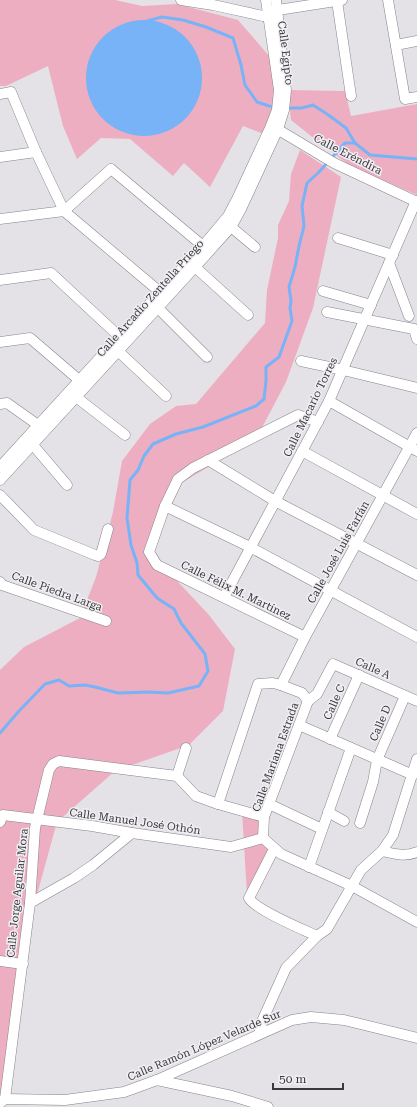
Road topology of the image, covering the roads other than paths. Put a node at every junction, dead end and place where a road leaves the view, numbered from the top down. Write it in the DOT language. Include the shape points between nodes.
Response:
graph roads {
  1 [pos="181,0"];
  2 [pos="266,0"];
  3 [pos="339,0"];
  4 [pos="388,0"];
  5 [pos="212,3"];
  6 [pos="274,8"];
  7 [pos="417,41"];
  8 [pos="396,45"];
  9 [pos="0,94"];
  10 [pos="350,96"];
  11 [pos="417,97"];
  12 [pos="280,110"];
  13 [pos="274,127"];
  14 [pos="36,152"];
  15 [pos="0,157"];
  16 [pos="417,202"];
  17 [pos="64,211"];
  18 [pos="0,219"];
  19 [pos="231,226"];
  20 [pos="338,238"];
  21 [pos="204,246"];
  22 [pos="255,247"];
  23 [pos="391,259"];
  24 [pos="196,267"];
  25 [pos="0,280"];
  26 [pos="323,291"];
  27 [pos="160,292"];
  28 [pos="371,305"];
  29 [pos="158,308"];
  30 [pos="327,312"];
  31 [pos="248,315"];
  32 [pos="409,316"];
  33 [pos="364,320"];
  34 [pos="415,334"];
  35 [pos="122,340"];
  36 [pos="0,342"];
  37 [pos="118,351"];
  38 [pos="207,357"];
  39 [pos="301,361"];
  40 [pos="343,370"];
  41 [pos="78,380"];
  42 [pos="417,388"];
  43 [pos="166,396"];
  44 [pos="76,397"];
  45 [pos="329,401"];
  46 [pos="0,404"];
  47 [pos="318,422"];
  48 [pos="38,425"];
  49 [pos="417,433"];
  50 [pos="125,435"];
  51 [pos="33,445"];
  52 [pos="413,449"];
  53 [pos="302,451"];
  54 [pos="208,460"];
  55 [pos="0,467"];
  56 [pos="0,480"];
  57 [pos="67,485"];
  58 [pos="0,495"];
  59 [pos="383,496"];
  60 [pos="276,501"];
  61 [pos="165,506"];
  62 [pos="417,514"];
  63 [pos="108,529"];
  64 [pos="357,543"];
  65 [pos="250,547"];
  66 [pos="417,575"];
  67 [pos="0,582"];
  68 [pos="330,590"];
  69 [pos="224,597"];
  70 [pos="106,621"];
  71 [pos="304,637"];
  72 [pos="417,637"];
  73 [pos="359,675"];
  74 [pos="281,685"];
  75 [pos="405,696"];
  76 [pos="308,701"];
  77 [pos="417,701"];
  78 [pos="299,725"];
  79 [pos="330,739"];
  80 [pos="186,748"];
  81 [pos="350,748"];
  82 [pos="417,759"];
  83 [pos="377,760"];
  84 [pos="413,775"];
  85 [pos="177,776"];
  86 [pos="218,804"];
  87 [pos="269,804"];
  88 [pos="328,812"];
  89 [pos="264,817"];
  90 [pos="2,818"];
  91 [pos="38,819"];
  92 [pos="344,821"];
  93 [pos="360,824"];
  94 [pos="322,829"];
  95 [pos="132,833"];
  96 [pos="262,838"];
  97 [pos="274,849"];
  98 [pos="382,851"];
  99 [pos="417,852"];
  100 [pos="309,867"];
  101 [pos="352,886"];
  102 [pos="30,903"];
  103 [pos="417,922"];
  104 [pos="317,936"];
  105 [pos="0,961"];
  106 [pos="23,964"];
  107 [pos="259,1034"];
  108 [pos="417,1038"];
  109 [pos="157,1080"];
  110 [pos="3,1101"];
  111 [pos="268,1107"];
  1 -- 5 [label="street"];
  2 -- 6 [label="street, Calle Egipto"];
  3 -- 6 [label="street"];
  3 -- 10 [label="street"];
  4 -- 8 [label="street"];
  5 -- 6 [label="street" via="263,16"];
  6 -- 12 [label="street, Calle Egipto" via="283,90"];
  7 -- 8 [label="street"];
  8 -- 11 [label="street" via="405,99"];
  9 -- 14 [label="street" via="11,92"];
  12 -- 13 [label="street, Calle Arcadio Zentella Priego"];
  13 -- 16 [label="street, Calle Eréndira" via="334,163"];
  13 -- 19 [label="street, Calle Arcadio Zentella Priego" via="241,209"];
  13 -- 21 [label="street, Calle Arcadio Zentella Priego" via="228,216"];
  14 -- 15 [label="street"];
  14 -- 17 [label="street"];
  16 -- 23 [label="street, Calle Macario Torres"];
  17 -- 18 [label="street"];
  17 -- 21 [label="street" via="111,169"];
  17 -- 27 [label="street"];
  19 -- 22 [label="street"];
  19 -- 24 [label="street, Calle Arcadio Zentella Priego"];
  20 -- 23 [label="street"];
  21 -- 27 [label="street, Calle Arcadio Zentella Priego"];
  23 -- 28 [label="street, Calle Macario Torres"];
  23 -- 32 [label="street"];
  24 -- 29 [label="street, Calle Arcadio Zentella Priego"];
  24 -- 31 [label="street"];
  25 -- 35 [label="street" via="52,273"];
  26 -- 28 [label="street"];
  27 -- 35 [label="street, Calle Arcadio Zentella Priego"];
  28 -- 33 [label="street, Calle Macario Torres"];
  29 -- 35 [label="street, Calle Arcadio Zentella Priego"];
  29 -- 38 [label="street"];
  30 -- 33 [label="street"];
  33 -- 34 [label="street"];
  33 -- 40 [label="street, Calle Macario Torres"];
  35 -- 37 [label="street, Calle Arcadio Zentella Priego"];
  35 -- 41 [label="street, Calle Arcadio Zentella Priego"];
  36 -- 41 [label="street" via="30,338"];
  37 -- 43 [label="street"];
  37 -- 44 [label="street, Calle Arcadio Zentella Priego"];
  39 -- 40 [label="street"];
  40 -- 42 [label="street"];
  40 -- 45 [label="street, Calle Macario Torres"];
  41 -- 48 [label="street, Calle Arcadio Zentella Priego"];
  44 -- 50 [label="street"];
  44 -- 51 [label="street, Calle Arcadio Zentella Priego"];
  45 -- 47 [label="street, Calle Macario Torres"];
  45 -- 52 [label="street"];
  46 -- 48 [label="street" via="8,403"];
  47 -- 53 [label="street, Calle Macario Torres"];
  47 -- 54 [label="street" via="298,415"];
  48 -- 55 [label="street, Calle Arcadio Zentella Priego"];
  49 -- 52 [label="street, Calle José Luis Farfán"];
  51 -- 56 [label="street, Calle Arcadio Zentella Priego"];
  51 -- 57 [label="street"];
  52 -- 59 [label="street, Calle José Luis Farfán"];
  53 -- 59 [label="street"];
  53 -- 60 [label="street, Calle Macario Torres"];
  54 -- 60 [label="street"];
  54 -- 61 [label="street" via="178,479"];
  58 -- 63 [label="street" via="34,530 98,556 101,554"];
  59 -- 62 [label="street"];
  59 -- 64 [label="street, Calle José Luis Farfán"];
  60 -- 64 [label="street"];
  60 -- 65 [label="street, Calle Macario Torres"];
  61 -- 65 [label="street"];
  61 -- 69 [label="street, Calle Félix M. Martínez" via="149,552 157,565"];
  64 -- 66 [label="street"];
  64 -- 68 [label="street, Calle José Luis Farfán"];
  65 -- 68 [label="street"];
  65 -- 69 [label="street, Calle Macario Torres"];
  67 -- 70 [label="street, Calle Piedra Larga" via="2,585"];
  68 -- 71 [label="street, Calle José Luis Farfán"];
  68 -- 72 [label="street"];
  69 -- 71 [label="street, Calle Félix M. Martínez"];
  71 -- 74 [label="street, Calle José Luis Farfán"];
  73 -- 75 [label="street, Calle A"];
  73 -- 76 [label="street, Calle A" via="333,664 317,694"];
  73 -- 79 [label="street, Calle C"];
  74 -- 76 [label="street" via="302,693"];
  74 -- 86 [label="street" via="258,684"];
  75 -- 77 [label="street, Calle A"];
  75 -- 83 [label="street, Calle D"];
  76 -- 78 [label="street, Calle Mariana Estrada"];
  78 -- 79 [label="street"];
  78 -- 87 [label="street, Calle Mariana Estrada"];
  79 -- 81 [label="street"];
  80 -- 85 [label="street"];
  81 -- 83 [label="street"];
  81 -- 88 [label="street"];
  82 -- 84 [label="street"];
  83 -- 84 [label="street"];
  83 -- 93 [label="street, Calle D"];
  84 -- 98 [label="street" via="393,834"];
  85 -- 86 [label="street" via="196,796"];
  85 -- 91 [label="street, Calle Jorge Aguilar Mora" via="59,761 49,770"];
  86 -- 89 [label="street"];
  87 -- 89 [label="street, Calle Mariana Estrada"];
  87 -- 94 [label="street"];
  88 -- 92 [label="street"];
  88 -- 94 [label="street"];
  89 -- 96 [label="street, Calle Mariana Estrada"];
  90 -- 91 [label="street, Calle Manuel José Othón"];
  91 -- 95 [label="street, Calle Manuel José Othón"];
  91 -- 102 [label="street, Calle Jorge Aguilar Mora" via="35,828"];
  94 -- 100 [label="street"];
  95 -- 96 [label="street, Calle Manuel José Othón" via="231,847"];
  95 -- 102 [label="street" via="93,865"];
  96 -- 97 [label="street"];
  97 -- 100 [label="street"];
  97 -- 104 [label="street" via="249,898 250,902"];
  98 -- 99 [label="street" via="401,855"];
  98 -- 101 [label="street" via="361,870"];
  100 -- 101 [label="street"];
  101 -- 103 [label="street"];
  101 -- 104 [label="street" via="327,929"];
  102 -- 106 [label="street, Calle Jorge Aguilar Mora"];
  104 -- 107 [label="street" via="286,968"];
  105 -- 106 [label="street"];
  106 -- 110 [label="street, Calle Jorge Aguilar Mora"];
  107 -- 108 [label="street, Calle Ramón López Velarde Sur" via="292,1020 311,1017 344,1020"];
  107 -- 109 [label="street, Calle Ramón López Velarde Sur"];
  109 -- 110 [label="street, Calle Ramón López Velarde Sur" via="124,1092 65,1100"];
  109 -- 111 [label="street" via="232,1096"];
}
